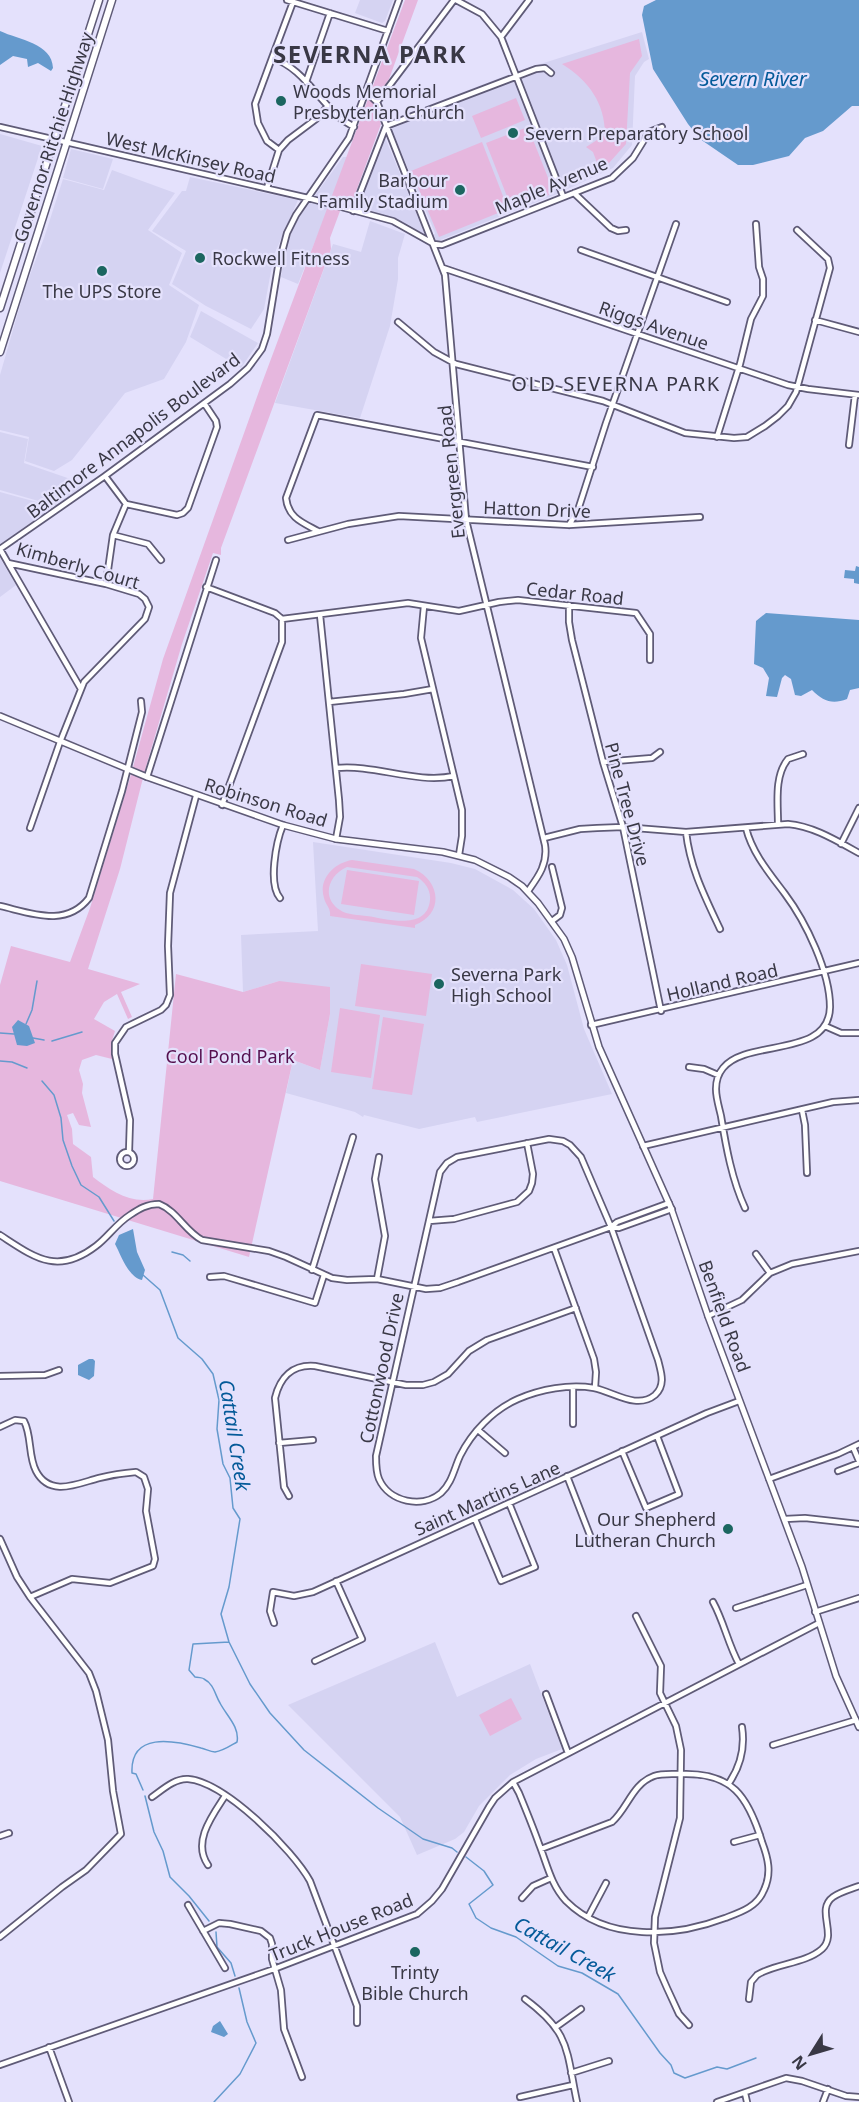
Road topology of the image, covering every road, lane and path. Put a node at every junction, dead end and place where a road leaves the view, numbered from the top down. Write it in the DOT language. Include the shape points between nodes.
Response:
graph roads {
  1 [pos="99,0"];
  2 [pos="112,0"];
  3 [pos="399,0"];
  4 [pos="455,0"];
  5 [pos="529,0"];
  6 [pos="290,1"];
  7 [pos="330,13"];
  8 [pos="388,31"];
  9 [pos="501,37"];
  10 [pos="272,58"];
  11 [pos="551,73"];
  12 [pos="515,76"];
  13 [pos="306,82"];
  14 [pos="365,91"];
  15 [pos="377,102"];
  16 [pos="328,106"];
  17 [pos="386,126"];
  18 [pos="0,127"];
  19 [pos="354,127"];
  20 [pos="662,127"];
  21 [pos="54,140"];
  22 [pos="67,143"];
  23 [pos="279,150"];
  24 [pos="267,188"];
  25 [pos="574,193"];
  26 [pos="563,196"];
  27 [pos="308,198"];
  28 [pos="352,210"];
  29 [pos="676,224"];
  30 [pos="756,224"];
  31 [pos="626,230"];
  32 [pos="797,230"];
  33 [pos="434,244"];
  34 [pos="581,250"];
  35 [pos="443,268"];
  36 [pos="657,278"];
  37 [pos="728,302"];
  38 [pos="0,308"];
  39 [pos="815,320"];
  40 [pos="398,322"];
  41 [pos="859,332"];
  42 [pos="638,334"];
  43 [pos="0,352"];
  44 [pos="453,363"];
  45 [pos="738,369"];
  46 [pos="797,387"];
  47 [pos="857,395"];
  48 [pos="204,403"];
  49 [pos="614,404"];
  50 [pos="717,437"];
  51 [pos="460,441"];
  52 [pos="849,445"];
  53 [pos="593,467"];
  54 [pos="105,476"];
  55 [pos="126,504"];
  56 [pos="700,517"];
  57 [pos="466,520"];
  58 [pos="569,525"];
  59 [pos="318,531"];
  60 [pos="113,535"];
  61 [pos="288,540"];
  62 [pos="0,549"];
  63 [pos="161,560"];
  64 [pos="216,560"];
  65 [pos="8,563"];
  66 [pos="106,584"];
  67 [pos="206,587"];
  68 [pos="569,605"];
  69 [pos="424,606"];
  70 [pos="486,606"];
  71 [pos="320,615"];
  72 [pos="282,619"];
  73 [pos="650,660"];
  74 [pos="81,689"];
  75 [pos="433,689"];
  76 [pos="141,701"];
  77 [pos="329,702"];
  78 [pos="0,716"];
  79 [pos="60,742"];
  80 [pos="660,752"];
  81 [pos="803,754"];
  82 [pos="603,762"];
  83 [pos="336,768"];
  84 [pos="126,769"];
  85 [pos="454,776"];
  86 [pos="147,777"];
  87 [pos="196,796"];
  88 [pos="222,805"];
  89 [pos="859,808"];
  90 [pos="778,824"];
  91 [pos="283,825"];
  92 [pos="623,827"];
  93 [pos="30,828"];
  94 [pos="746,828"];
  95 [pos="686,832"];
  96 [pos="544,838"];
  97 [pos="336,839"];
  98 [pos="841,844"];
  99 [pos="859,853"];
  100 [pos="459,855"];
  101 [pos="552,867"];
  102 [pos="528,891"];
  103 [pos="280,898"];
  104 [pos="0,906"];
  105 [pos="552,921"];
  106 [pos="720,929"];
  107 [pos="859,963"];
  108 [pos="823,972"];
  109 [pos="660,1011"];
  110 [pos="591,1025"];
  111 [pos="825,1026"];
  112 [pos="859,1033"];
  113 [pos="689,1067"];
  114 [pos="718,1075"];
  115 [pos="859,1100"];
  116 [pos="802,1110"];
  117 [pos="722,1126"];
  118 [pos="353,1137"];
  119 [pos="527,1143"];
  120 [pos="643,1146"];
  121 [pos="129,1152"];
  122 [pos="379,1157"];
  123 [pos="807,1173"];
  124 [pos="670,1206"];
  125 [pos="745,1208"];
  126 [pos="429,1221"];
  127 [pos="611,1227"];
  128 [pos="0,1235"];
  129 [pos="554,1248"];
  130 [pos="859,1251"];
  131 [pos="756,1254"];
  132 [pos="312,1270"];
  133 [pos="770,1273"];
  134 [pos="324,1275"];
  135 [pos="210,1277"];
  136 [pos="377,1279"];
  137 [pos="413,1286"];
  138 [pos="576,1308"];
  139 [pos="708,1316"];
  140 [pos="59,1370"];
  141 [pos="0,1376"];
  142 [pos="391,1382"];
  143 [pos="573,1387"];
  144 [pos="595,1388"];
  145 [pos="739,1401"];
  146 [pos="573,1424"];
  147 [pos="0,1427"];
  148 [pos="478,1430"];
  149 [pos="657,1436"];
  150 [pos="313,1440"];
  151 [pos="279,1443"];
  152 [pos="859,1443"];
  153 [pos="853,1447"];
  154 [pos="622,1451"];
  155 [pos="505,1453"];
  156 [pos="859,1462"];
  157 [pos="838,1471"];
  158 [pos="567,1476"];
  159 [pos="769,1479"];
  160 [pos="289,1496"];
  161 [pos="509,1503"];
  162 [pos="475,1519"];
  163 [pos="785,1519"];
  164 [pos="859,1524"];
  165 [pos="0,1539"];
  166 [pos="592,1543"];
  167 [pos="336,1581"];
  168 [pos="807,1585"];
  169 [pos="30,1597"];
  170 [pos="859,1598"];
  171 [pos="713,1602"];
  172 [pos="736,1608"];
  173 [pos="815,1612"];
  174 [pos="636,1616"];
  175 [pos="274,1623"];
  176 [pos="819,1623"];
  177 [pos="315,1661"];
  178 [pos="739,1664"];
  179 [pos="546,1694"];
  180 [pos="664,1703"];
  181 [pos="856,1720"];
  182 [pos="742,1727"];
  183 [pos="859,1727"];
  184 [pos="773,1745"];
  185 [pos="568,1753"];
  186 [pos="681,1774"];
  187 [pos="513,1782"];
  188 [pos="729,1783"];
  189 [pos="225,1796"];
  190 [pos="152,1797"];
  191 [pos="9,1833"];
  192 [pos="760,1835"];
  193 [pos="0,1836"];
  194 [pos="734,1842"];
  195 [pos="541,1849"];
  196 [pos="208,1865"];
  197 [pos="550,1878"];
  198 [pos="606,1883"];
  199 [pos="859,1886"];
  200 [pos="522,1898"];
  201 [pos="188,1905"];
  202 [pos="588,1917"];
  203 [pos="203,1931"];
  204 [pos="654,1931"];
  205 [pos="0,1937"];
  206 [pos="334,1947"];
  207 [pos="225,1968"];
  208 [pos="274,1969"];
  209 [pos="525,1999"];
  210 [pos="749,1999"];
  211 [pos="581,2009"];
  212 [pos="357,2023"];
  213 [pos="689,2025"];
  214 [pos="556,2027"];
  215 [pos="49,2047"];
  216 [pos="609,2061"];
  217 [pos="0,2066"];
  218 [pos="571,2073"];
  219 [pos="302,2077"];
  220 [pos="573,2085"];
  221 [pos="828,2090"];
  222 [pos="745,2093"];
  223 [pos="520,2097"];
  224 [pos="859,2097"];
  225 [pos="69,2102"];
  226 [pos="577,2102"];
  227 [pos="717,2102"];
  228 [pos="747,2102"];
  229 [pos="823,2102"];
  1 -- 21 [label="highway, Governor Ritchie Highway"];
  2 -- 22 [label="highway, Governor Ritchie Highway"];
  3 -- 8 [label="street, Baltimore Annapolis Boulevard"];
  4 -- 9 [label="street" via="482,14"];
  4 -- 15 [label="street"];
  5 -- 9 [label="street"];
  6 -- 7 [label="street"];
  6 -- 10 [label="street"];
  7 -- 8 [label="street"];
  7 -- 13 [label="street"];
  8 -- 14 [label="street, Baltimore Annapolis Boulevard"];
  9 -- 12 [label="street"];
  10 -- 13 [label="street" via="283,61"];
  10 -- 23 [label="street" via="255,104 258,123 267,141"];
  11 -- 12 [label="street" via="545,68"];
  12 -- 17 [label="street"];
  12 -- 26 [label="street"];
  13 -- 16 [label="street"];
  14 -- 15 [label="street, Evergreen Road"];
  14 -- 19 [label="street, Baltimore Annapolis Boulevard"];
  15 -- 17 [label="street, Evergreen Road"];
  16 -- 19 [label="street"];
  16 -- 23 [label="street"];
  17 -- 28 [label="street"];
  17 -- 33 [label="street, Evergreen Road"];
  18 -- 21 [label="street, West McKinsey Road"];
  19 -- 27 [label="street, Baltimore Annapolis Boulevard"];
  20 -- 25 [label="street, Maple Avenue" via="649,132 633,158 612,178"];
  21 -- 22 [label="street, West McKinsey Road"];
  21 -- 38 [label="highway, Governor Ritchie Highway"];
  22 -- 24 [label="street, West McKinsey Road"];
  22 -- 43 [label="highway, Governor Ritchie Highway"];
  23 -- 24 [label="street"];
  24 -- 27 [label="street, West McKinsey Road"];
  25 -- 26 [label="street, Maple Avenue"];
  25 -- 31 [label="street" via="611,228"];
  26 -- 33 [label="street, Maple Avenue" via="442,245"];
  27 -- 28 [label="street"];
  27 -- 48 [label="street, Baltimore Annapolis Boulevard" via="291,224 282,250 262,349 241,375"];
  28 -- 33 [label="street" via="393,221"];
  29 -- 36 [label="street"];
  30 -- 45 [label="street" via="763,297 751,319"];
  32 -- 39 [label="street" via="830,263"];
  33 -- 35 [label="street, Evergreen Road"];
  34 -- 36 [label="street"];
  35 -- 42 [label="street, Riggs Avenue"];
  35 -- 44 [label="street, Evergreen Road"];
  36 -- 37 [label="street"];
  36 -- 42 [label="street"];
  39 -- 41 [label="street"];
  39 -- 46 [label="street"];
  40 -- 44 [label="street"];
  42 -- 45 [label="street, Riggs Avenue"];
  42 -- 49 [label="street"];
  44 -- 49 [label="street"];
  44 -- 51 [label="street, Evergreen Road"];
  45 -- 46 [label="street, Riggs Avenue"];
  45 -- 50 [label="street"];
  46 -- 47 [label="street, Riggs Avenue"];
  46 -- 50 [label="street" via="788,406 761,429 741,438"];
  47 -- 52 [label="street"];
  48 -- 54 [label="street, Baltimore Annapolis Boulevard"];
  48 -- 55 [label="street" via="217,427 187,510 174,515"];
  49 -- 50 [label="street" via="680,432"];
  49 -- 53 [label="street"];
  51 -- 53 [label="street"];
  51 -- 57 [label="street, Evergreen Road"];
  51 -- 59 [label="street" via="316,415 286,498 294,518"];
  53 -- 58 [label="street"];
  54 -- 55 [label="street"];
  54 -- 62 [label="street, Baltimore Annapolis Boulevard"];
  55 -- 60 [label="street"];
  56 -- 58 [label="street, Hatton Drive"];
  57 -- 58 [label="street, Hatton Drive"];
  57 -- 59 [label="street, Hatton Drive" via="399,516"];
  57 -- 70 [label="street, Evergreen Road"];
  59 -- 61 [label="street, Hatton Drive"];
  60 -- 63 [label="street" via="148,544"];
  60 -- 66 [label="street"];
  62 -- 65 [label="street, Kimberly Court"];
  64 -- 67 [label="street"];
  65 -- 66 [label="street, Kimberly Court"];
  65 -- 74 [label="street"];
  66 -- 74 [label="street, Kimberly Court" via="140,594 149,612"];
  67 -- 72 [label="street"];
  67 -- 86 [label="street"];
  68 -- 70 [label="street, Cedar Road" via="518,600"];
  68 -- 73 [label="street, Cedar Road" via="636,613 651,634"];
  68 -- 82 [label="street, Pine Tree Drive" via="572,640"];
  69 -- 70 [label="street, Cedar Road" via="459,611"];
  69 -- 71 [label="street, Cedar Road" via="408,603"];
  69 -- 75 [label="street" via="420,638"];
  70 -- 96 [label="street, Evergreen Road"];
  71 -- 72 [label="street, Cedar Road"];
  71 -- 77 [label="street"];
  72 -- 88 [label="street" via="282,642"];
  74 -- 79 [label="street"];
  75 -- 77 [label="street"];
  75 -- 85 [label="street"];
  76 -- 84 [label="street" via="142,712"];
  77 -- 83 [label="street"];
  78 -- 79 [label="main road, Robinson Road"];
  79 -- 84 [label="main road, Robinson Road"];
  79 -- 93 [label="street"];
  80 -- 82 [label="street" via="652,758"];
  81 -- 90 [label="street" via="788,759 781,771"];
  82 -- 92 [label="street, Pine Tree Drive"];
  83 -- 85 [label="street" via="434,778"];
  83 -- 97 [label="street" via="340,817"];
  84 -- 86 [label="main road, Robinson Road"];
  84 -- 104 [label="street" via="93,891 85,904 71,914 57,917"];
  85 -- 100 [label="street" via="463,818"];
  86 -- 87 [label="main road, Robinson Road"];
  87 -- 88 [label="main road, Robinson Road"];
  87 -- 121 [label="street" via="170,893 170,995 161,1010 126,1026 116,1043 130,1120"];
  88 -- 91 [label="main road, Robinson Road"];
  89 -- 98 [label="street"];
  90 -- 94 [label="street"];
  90 -- 98 [label="street" via="807,827"];
  91 -- 97 [label="main road, Robinson Road"];
  91 -- 103 [label="street" via="275,861 275,888"];
  92 -- 95 [label="street"];
  92 -- 96 [label="street"];
  92 -- 109 [label="street, Pine Tree Drive"];
  94 -- 95 [label="street"];
  94 -- 108 [label="street" via="756,852 803,921"];
  95 -- 106 [label="street" via="700,890"];
  96 -- 102 [label="street, Evergreen Road" via="544,864"];
  97 -- 100 [label="main road, Robinson Road"];
  98 -- 99 [label="street"];
  100 -- 102 [label="main road, Robinson Road" via="498,870"];
  101 -- 105 [label="street" via="562,908"];
  102 -- 105 [label="main road, Benfield Road"];
  105 -- 110 [label="main road, Benfield Road" via="572,957"];
  107 -- 108 [label="street, Holland Road"];
  108 -- 109 [label="street, Holland Road"];
  108 -- 111 [label="street" via="830,1008"];
  109 -- 110 [label="street, Holland Road"];
  110 -- 120 [label="main road, Benfield Road"];
  111 -- 112 [label="street" via="841,1033"];
  111 -- 114 [label="street" via="805,1040 733,1060"];
  113 -- 114 [label="street"];
  114 -- 117 [label="street" via="716,1091"];
  115 -- 116 [label="street"];
  116 -- 117 [label="street"];
  116 -- 123 [label="street"];
  117 -- 120 [label="street"];
  117 -- 125 [label="street"];
  118 -- 132 [label="street"];
  119 -- 126 [label="street, Cottonwood Drive" via="457,1157 447,1163 440,1172"];
  119 -- 126 [label="street" via="532,1184 517,1202 454,1219"];
  119 -- 127 [label="street, Cottonwood Drive" via="555,1139 574,1147"];
  120 -- 124 [label="main road, Benfield Road"];
  122 -- 136 [label="street" via="375,1179 385,1236"];
  124 -- 127 [label="street"];
  124 -- 139 [label="main road, Benfield Road"];
  126 -- 137 [label="street, Cottonwood Drive"];
  127 -- 129 [label="street"];
  127 -- 144 [label="street, Cottonwood Drive" via="658,1360 662,1382 654,1396 640,1401"];
  128 -- 132 [label="street" via="36,1257 65,1262 97,1246 117,1224 141,1208 159,1204 202,1240 269,1251"];
  129 -- 137 [label="street" via="440,1288"];
  129 -- 138 [label="street"];
  130 -- 133 [label="street" via="792,1264"];
  131 -- 133 [label="street"];
  132 -- 134 [label="street"];
  133 -- 139 [label="street" via="742,1300"];
  134 -- 135 [label="street" via="315,1303 224,1276"];
  134 -- 136 [label="street" via="347,1280"];
  136 -- 137 [label="street"];
  137 -- 142 [label="street, Cottonwood Drive"];
  138 -- 142 [label="street" via="487,1340 434,1382 418,1386"];
  138 -- 144 [label="street" via="594,1359"];
  139 -- 145 [label="main road, Benfield Road"];
  140 -- 141 [label="street" via="45,1375"];
  142 -- 148 [label="street, Cottonwood Drive" via="376,1456 378,1478 394,1496 420,1502 442,1492"];
  142 -- 151 [label="street" via="315,1366 296,1368 284,1377 276,1393"];
  143 -- 144 [label="street, Cottonwood Drive"];
  143 -- 146 [label="street"];
  143 -- 148 [label="street, Cottonwood Drive" via="515,1401"];
  145 -- 149 [label="street, Saint Martins Lane"];
  145 -- 159 [label="main road, Benfield Road"];
  147 -- 169 [label="street" via="15,1420 24,1421 35,1470 51,1484 74,1487 98,1478 136,1472 144,1477 148,1488 146,1511 153,1566 110,1583 72,1579"];
  148 -- 155 [label="street"];
  149 -- 154 [label="street, Saint Martins Lane"];
  149 -- 154 [label="street" via="679,1494 646,1508"];
  150 -- 151 [label="street"];
  151 -- 160 [label="street" via="284,1487"];
  152 -- 153 [label="street"];
  153 -- 156 [label="street"];
  153 -- 159 [label="street"];
  154 -- 158 [label="street, Saint Martins Lane"];
  156 -- 157 [label="street"];
  158 -- 161 [label="street, Saint Martins Lane"];
  158 -- 166 [label="street"];
  159 -- 163 [label="main road, Benfield Road"];
  161 -- 162 [label="street, Saint Martins Lane"];
  161 -- 162 [label="street" via="535,1567 501,1581"];
  162 -- 167 [label="street, Saint Martins Lane"];
  163 -- 164 [label="street"];
  163 -- 168 [label="main road, Benfield Road"];
  165 -- 169 [label="street" via="16,1577"];
  167 -- 175 [label="street, Saint Martins Lane" via="299,1595 273,1592 270,1611"];
  167 -- 177 [label="street" via="362,1640"];
  168 -- 172 [label="street"];
  168 -- 173 [label="main road, Benfield Road"];
  169 -- 205 [label="street" via="89,1673 96,1691 108,1740 121,1834 89,1867"];
  170 -- 173 [label="street"];
  171 -- 178 [label="street"];
  173 -- 176 [label="main road, Benfield Road"];
  174 -- 180 [label="street" via="661,1666 659,1690"];
  176 -- 178 [label="street, Truck House Road"];
  176 -- 181 [label="main road, Benfield Road" via="836,1676"];
  178 -- 180 [label="street, Truck House Road"];
  179 -- 185 [label="street"];
  180 -- 185 [label="street, Truck House Road"];
  180 -- 186 [label="street" via="679,1736"];
  181 -- 183 [label="main road, Benfield Road"];
  181 -- 184 [label="street"];
  182 -- 188 [label="street" via="739,1763"];
  185 -- 187 [label="street, Truck House Road"];
  186 -- 188 [label="street" via="708,1775"];
  186 -- 195 [label="street" via="652,1777 634,1791 612,1822"];
  186 -- 204 [label="street" via="680,1818"];
  187 -- 195 [label="street"];
  187 -- 206 [label="street, Truck House Road" via="495,1798 442,1889 428,1905 409,1918"];
  188 -- 192 [label="street" via="747,1802"];
  189 -- 190 [label="street" via="189,1779 174,1782"];
  189 -- 196 [label="street" via="202,1837 202,1854"];
  189 -- 206 [label="street" via="254,1816 299,1863 310,1881"];
  191 -- 193 [label="street"];
  192 -- 194 [label="street"];
  192 -- 204 [label="street" via="769,1876 765,1890 754,1904 707,1925 674,1932"];
  195 -- 197 [label="street"];
  197 -- 200 [label="street" via="533,1886"];
  197 -- 202 [label="street" via="567,1901"];
  198 -- 202 [label="street"];
  199 -- 210 [label="street" via="828,1903 826,1945 816,1953 757,1975 751,1982"];
  201 -- 203 [label="street"];
  202 -- 204 [label="street" via="614,1928"];
  203 -- 207 [label="street"];
  203 -- 208 [label="street" via="224,1923 264,1933 271,1941"];
  204 -- 213 [label="street" via="660,1972 679,2014"];
  206 -- 208 [label="street, Truck House Road"];
  206 -- 212 [label="street" via="357,2006"];
  208 -- 215 [label="street, Truck House Road"];
  208 -- 219 [label="street" via="281,1990 284,2029"];
  209 -- 214 [label="street"];
  211 -- 214 [label="street"];
  214 -- 218 [label="street" via="565,2043"];
  215 -- 217 [label="street, Truck House Road"];
  215 -- 225 [label="street"];
  216 -- 218 [label="street"];
  218 -- 220 [label="street"];
  220 -- 223 [label="street"];
  220 -- 226 [label="street"];
  221 -- 222 [label="street" via="786,2078"];
  221 -- 224 [label="street"];
  221 -- 229 [label="street"];
  222 -- 227 [label="street"];
  222 -- 228 [label="street"];
}
